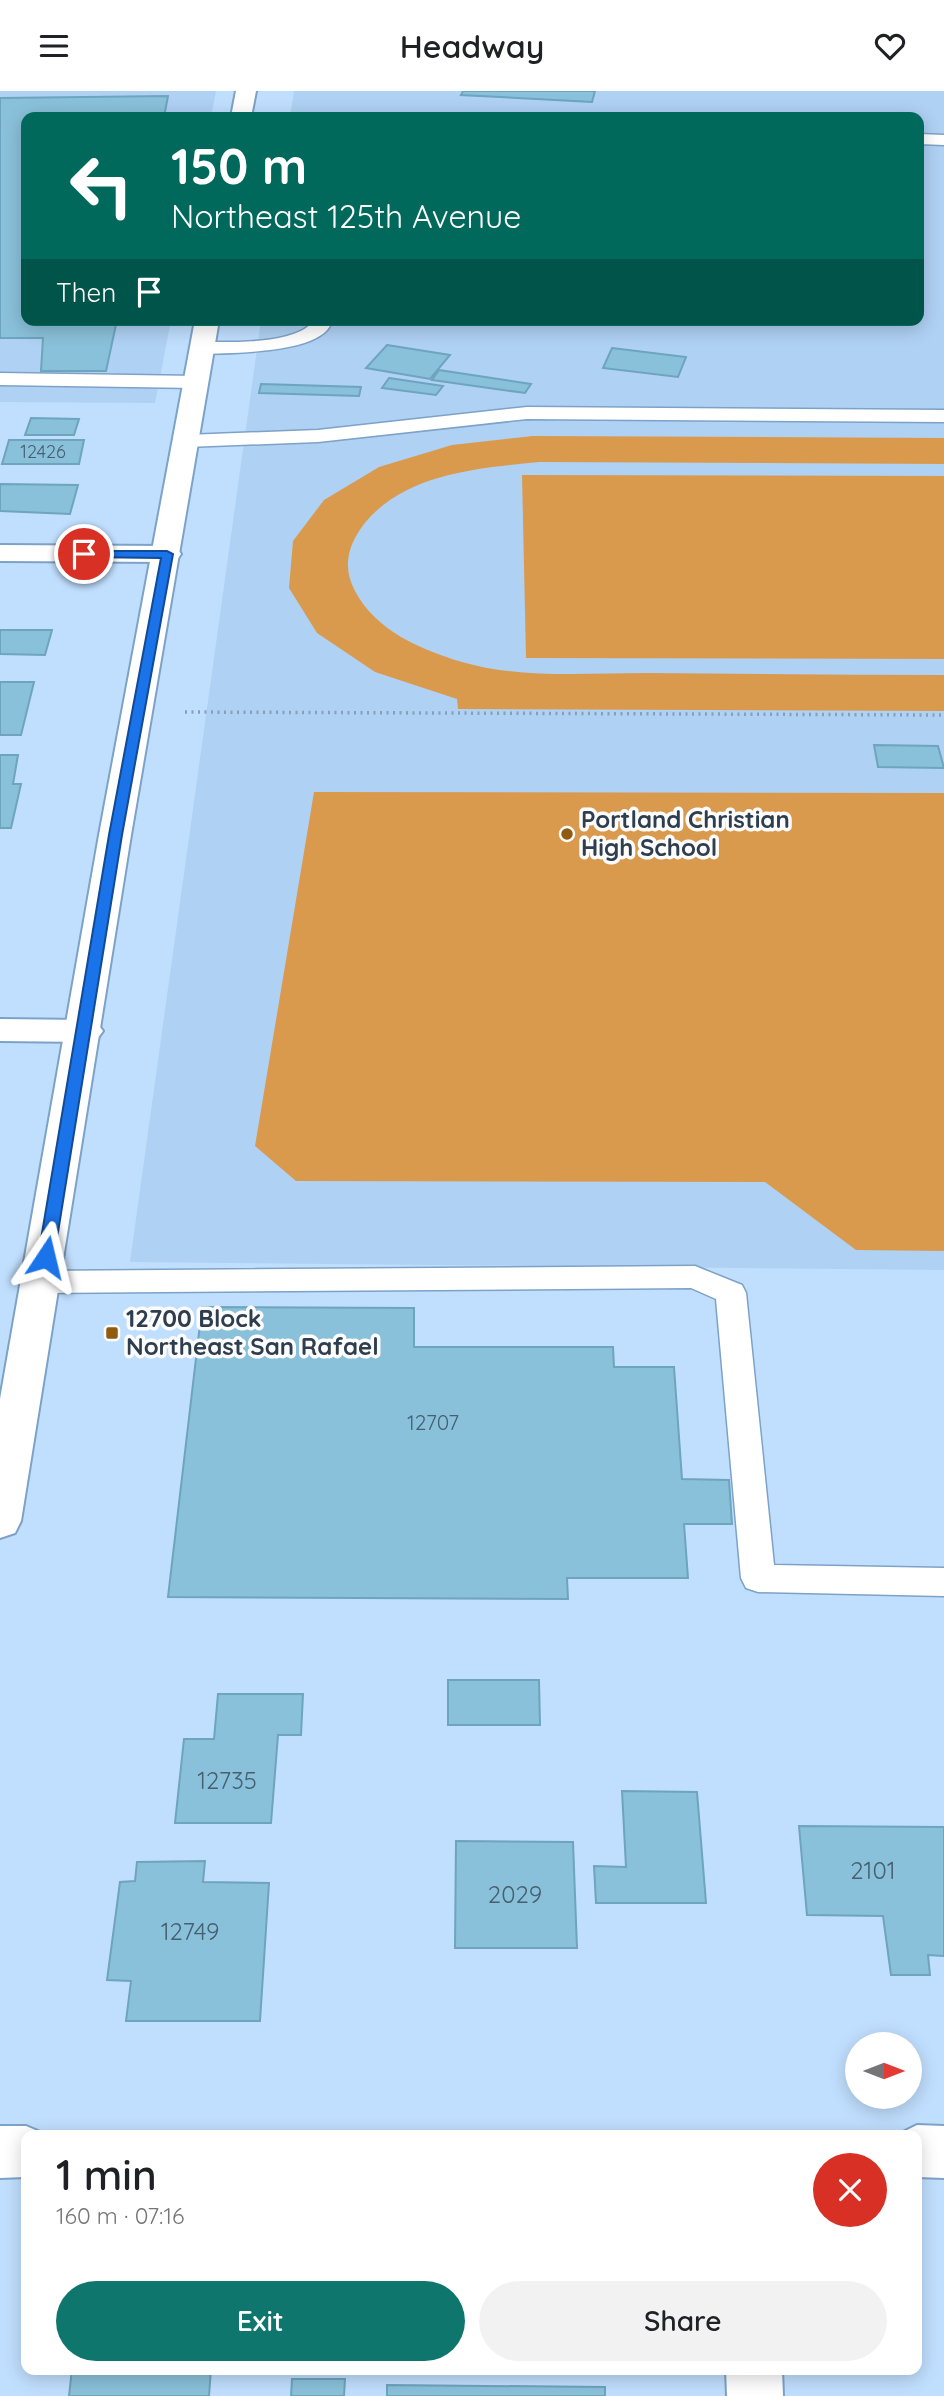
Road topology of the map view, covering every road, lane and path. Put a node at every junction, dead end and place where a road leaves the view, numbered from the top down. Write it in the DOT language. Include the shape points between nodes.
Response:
graph roads {
  1 [pos="246,91"];
  2 [pos="242,112"];
  3 [pos="924,139"];
  4 [pos="944,140"];
  5 [pos="206,326"];
  6 [pos="322,326"];
  7 [pos="202,348"];
  8 [pos="0,379"];
  9 [pos="196,382"];
  10 [pos="944,416"];
  11 [pos="186,441"];
  12 [pos="0,553"];
  13 [pos="167,554"];
  14 [pos="138,712"];
  15 [pos="944,715"];
  16 [pos="0,1030"];
  17 [pos="85,1031"];
  18 [pos="41,1282"];
  19 [pos="0,1521"];
  20 [pos="944,1582"];
  21 [pos="922,2151"];
  22 [pos="0,2152"];
  23 [pos="21,2152"];
  24 [pos="944,2152"];
  25 [pos="754,2375"];
  26 [pos="755,2396"];
  1 -- 2 [label="street"];
  3 -- 4 [label="lane"];
  5 -- 7 [label="street"];
  6 -- 7 [label="lane" via="302,339 258,347"];
  7 -- 9 [label="street"];
  8 -- 9 [label="lane"];
  9 -- 11 [label="street"];
  10 -- 11 [label="lane" via="527,413 290,438"];
  11 -- 13 [label="street"];
  12 -- 13 [label="street"];
  13 -- 14 [label="street"];
  14 -- 15 [label="path"];
  14 -- 17 [label="street"];
  16 -- 17 [label="street"];
  17 -- 18 [label="street"];
  18 -- 19 [label="street"];
  18 -- 20 [label="lane" via="695,1277 731,1293 758,1578"];
  21 -- 24 [label="street"];
  22 -- 23 [label="street"];
  25 -- 26 [label="street"];
}
